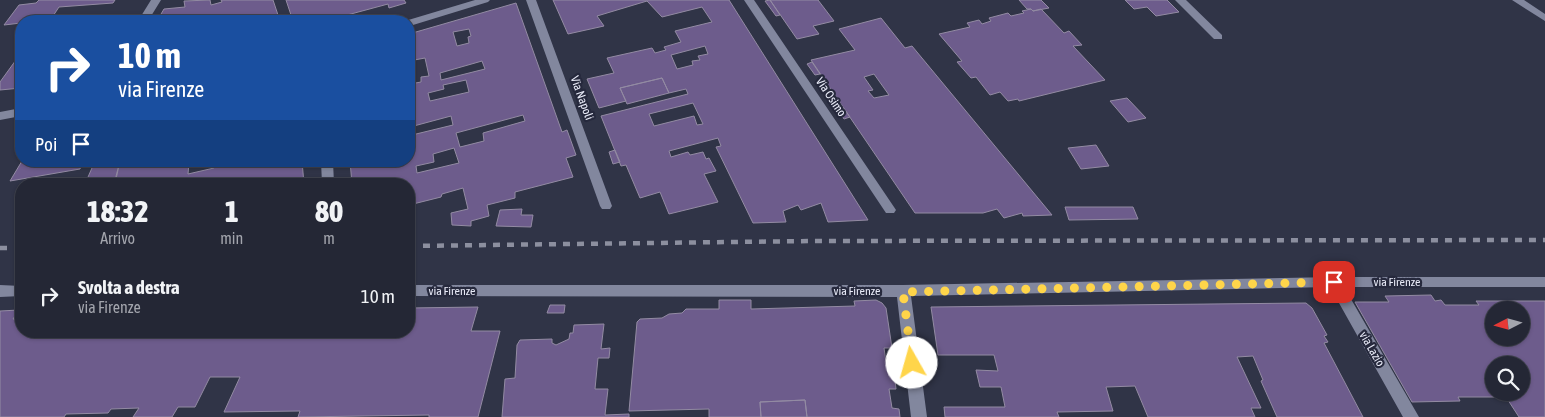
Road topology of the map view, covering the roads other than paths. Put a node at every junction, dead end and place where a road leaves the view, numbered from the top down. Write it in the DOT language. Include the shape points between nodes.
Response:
graph roads {
  1 [pos="156,0"];
  2 [pos="486,0"];
  3 [pos="531,0"];
  4 [pos="749,0"];
  5 [pos="1180,0"];
  6 [pos="1517,0"];
  7 [pos="147,15"];
  8 [pos="1545,18"];
  9 [pos="415,21"];
  10 [pos="1218,37"];
  11 [pos="15,113"];
  12 [pos="0,116"];
  13 [pos="606,206"];
  14 [pos="890,210"];
  15 [pos="1334,282"];
  16 [pos="1545,282"];
  17 [pos="0,291"];
  18 [pos="15,291"];
  19 [pos="415,291"];
  20 [pos="903,292"];
  21 [pos="919,417"];
  22 [pos="1411,417"];
  1 -- 7 [label="street"];
  2 -- 9 [label="street"];
  3 -- 13 [label="street, Via Napoli"];
  4 -- 14 [label="street, Via Osimo"];
  5 -- 10 [label="street"];
  6 -- 8 [label="street"];
  11 -- 12 [label="street"];
  15 -- 16 [label="street, via Firenze"];
  15 -- 20 [label="street, via Firenze"];
  15 -- 22 [label="street, via Lazio"];
  17 -- 18 [label="street"];
  19 -- 20 [label="street, via Firenze"];
  20 -- 21 [label="street"];
}
